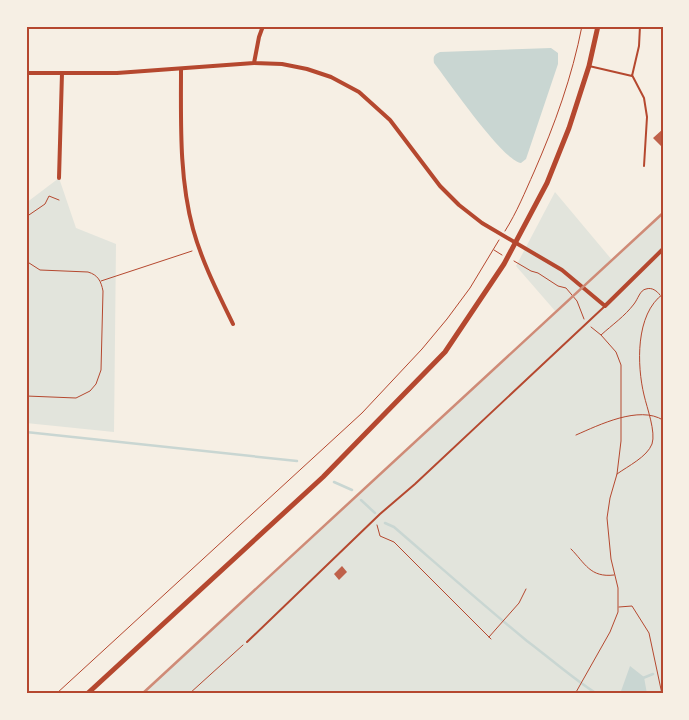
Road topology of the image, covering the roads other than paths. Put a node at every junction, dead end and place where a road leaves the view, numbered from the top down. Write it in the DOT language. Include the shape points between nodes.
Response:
graph roads {
  1 [pos="263,26"];
  2 [pos="598,26"];
  3 [pos="640,26"];
  4 [pos="254,63"];
  5 [pos="589,66"];
  6 [pos="181,69"];
  7 [pos="26,73"];
  8 [pos="62,73"];
  9 [pos="632,75"];
  10 [pos="644,166"];
  11 [pos="59,178"];
  12 [pos="516,243"];
  13 [pos="663,249"];
  14 [pos="605,306"];
  15 [pos="233,324"];
  16 [pos="247,642"];
  17 [pos="87,694"];
  1 -- 4 [label="street"];
  2 -- 5 [label="main road"];
  3 -- 9 [label="lane"];
  4 -- 6 [label="street"];
  4 -- 12 [label="street" via="307,69 359,92 390,120 440,186 459,205"];
  5 -- 9 [label="lane"];
  5 -- 12 [label="main road" via="547,183"];
  6 -- 8 [label="street"];
  6 -- 15 [label="street" via="183,174 192,227 211,280"];
  7 -- 8 [label="street"];
  8 -- 11 [label="street"];
  9 -- 10 [label="lane" via="644,98 647,117"];
  12 -- 14 [label="street" via="562,270"];
  12 -- 17 [label="main road" via="445,352 322,477"];
  13 -- 14 [label="street"];
  14 -- 16 [label="lane"];
}
